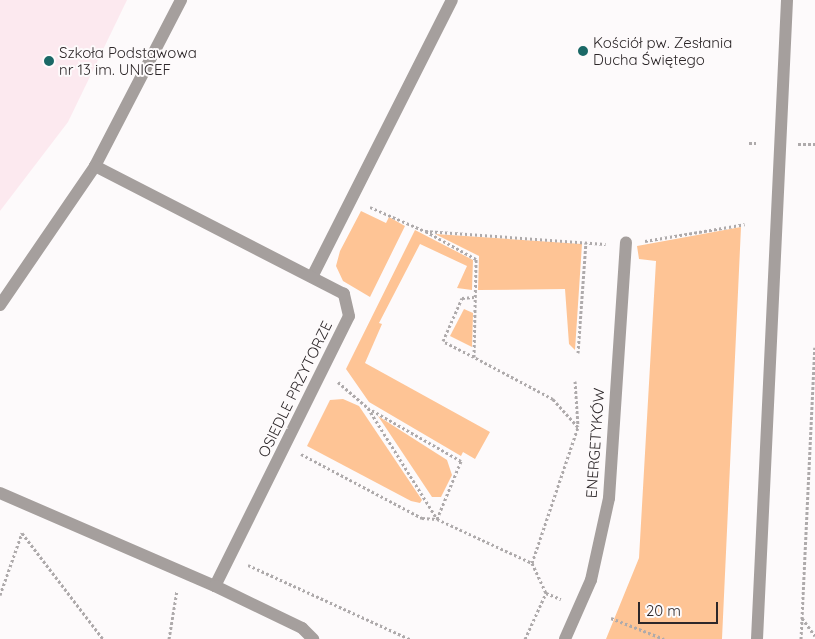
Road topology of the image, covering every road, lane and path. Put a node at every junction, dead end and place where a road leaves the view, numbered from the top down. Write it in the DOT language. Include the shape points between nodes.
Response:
graph roads {
  1 [pos="181,0"];
  2 [pos="452,0"];
  3 [pos="787,0"];
  4 [pos="749,143"];
  5 [pos="756,143"];
  6 [pos="794,144"];
  7 [pos="815,144"];
  8 [pos="95,166"];
  9 [pos="352,198"];
  10 [pos="745,224"];
  11 [pos="425,231"];
  12 [pos="586,242"];
  13 [pos="626,243"];
  14 [pos="312,277"];
  15 [pos="474,297"];
  16 [pos="0,305"];
  17 [pos="815,347"];
  18 [pos="578,353"];
  19 [pos="474,357"];
  20 [pos="334,379"];
  21 [pos="575,381"];
  22 [pos="368,408"];
  23 [pos="578,427"];
  24 [pos="297,451"];
  25 [pos="0,493"];
  26 [pos="438,519"];
  27 [pos="242,562"];
  28 [pos="532,563"];
  29 [pos="180,571"];
  30 [pos="215,586"];
  31 [pos="546,593"];
  32 [pos="0,595"];
  33 [pos="569,602"];
  34 [pos="611,618"];
  35 [pos="802,618"];
  36 [pos="815,636"];
  37 [pos="103,639"];
  38 [pos="169,639"];
  39 [pos="313,639"];
  40 [pos="410,639"];
  41 [pos="525,639"];
  42 [pos="565,639"];
  43 [pos="664,639"];
  44 [pos="757,639"];
  45 [pos="802,639"];
  1 -- 8 [label="street"];
  2 -- 9 [label="street"];
  3 -- 44 [label="street"];
  4 -- 5 [label="path"];
  6 -- 7 [label="path"];
  8 -- 14 [label="street, OSIEDLE PRZYTORZE"];
  8 -- 16 [label="street"];
  9 -- 11 [label="path"];
  9 -- 14 [label="street"];
  10 -- 13 [label="path"];
  11 -- 12 [label="path"];
  11 -- 15 [label="path" via="476,258"];
  12 -- 13 [label="path"];
  12 -- 18 [label="path"];
  13 -- 42 [label="street, ENERGETYKÓW" via="609,498 591,580"];
  14 -- 30 [label="street, OSIEDLE PRZYTORZE" via="344,294 349,316"];
  15 -- 19 [label="path"];
  15 -- 19 [label="path" via="462,298 443,341"];
  17 -- 35 [label="path"];
  19 -- 23 [label="path" via="553,399"];
  20 -- 22 [label="path"];
  21 -- 23 [label="path"];
  22 -- 26 [label="path"];
  22 -- 26 [label="path" via="461,461"];
  23 -- 28 [label="path"];
  24 -- 26 [label="path" via="422,518"];
  25 -- 29 [label="street"];
  26 -- 28 [label="path"];
  27 -- 40 [label="path"];
  28 -- 31 [label="path"];
  29 -- 30 [label="street"];
  29 -- 38 [label="path"];
  30 -- 39 [label="street" via="302,628"];
  31 -- 33 [label="path"];
  31 -- 41 [label="path"];
  32 -- 37 [label="path" via="22,533"];
  34 -- 43 [label="path"];
  35 -- 36 [label="path"];
  35 -- 45 [label="path"];
}
